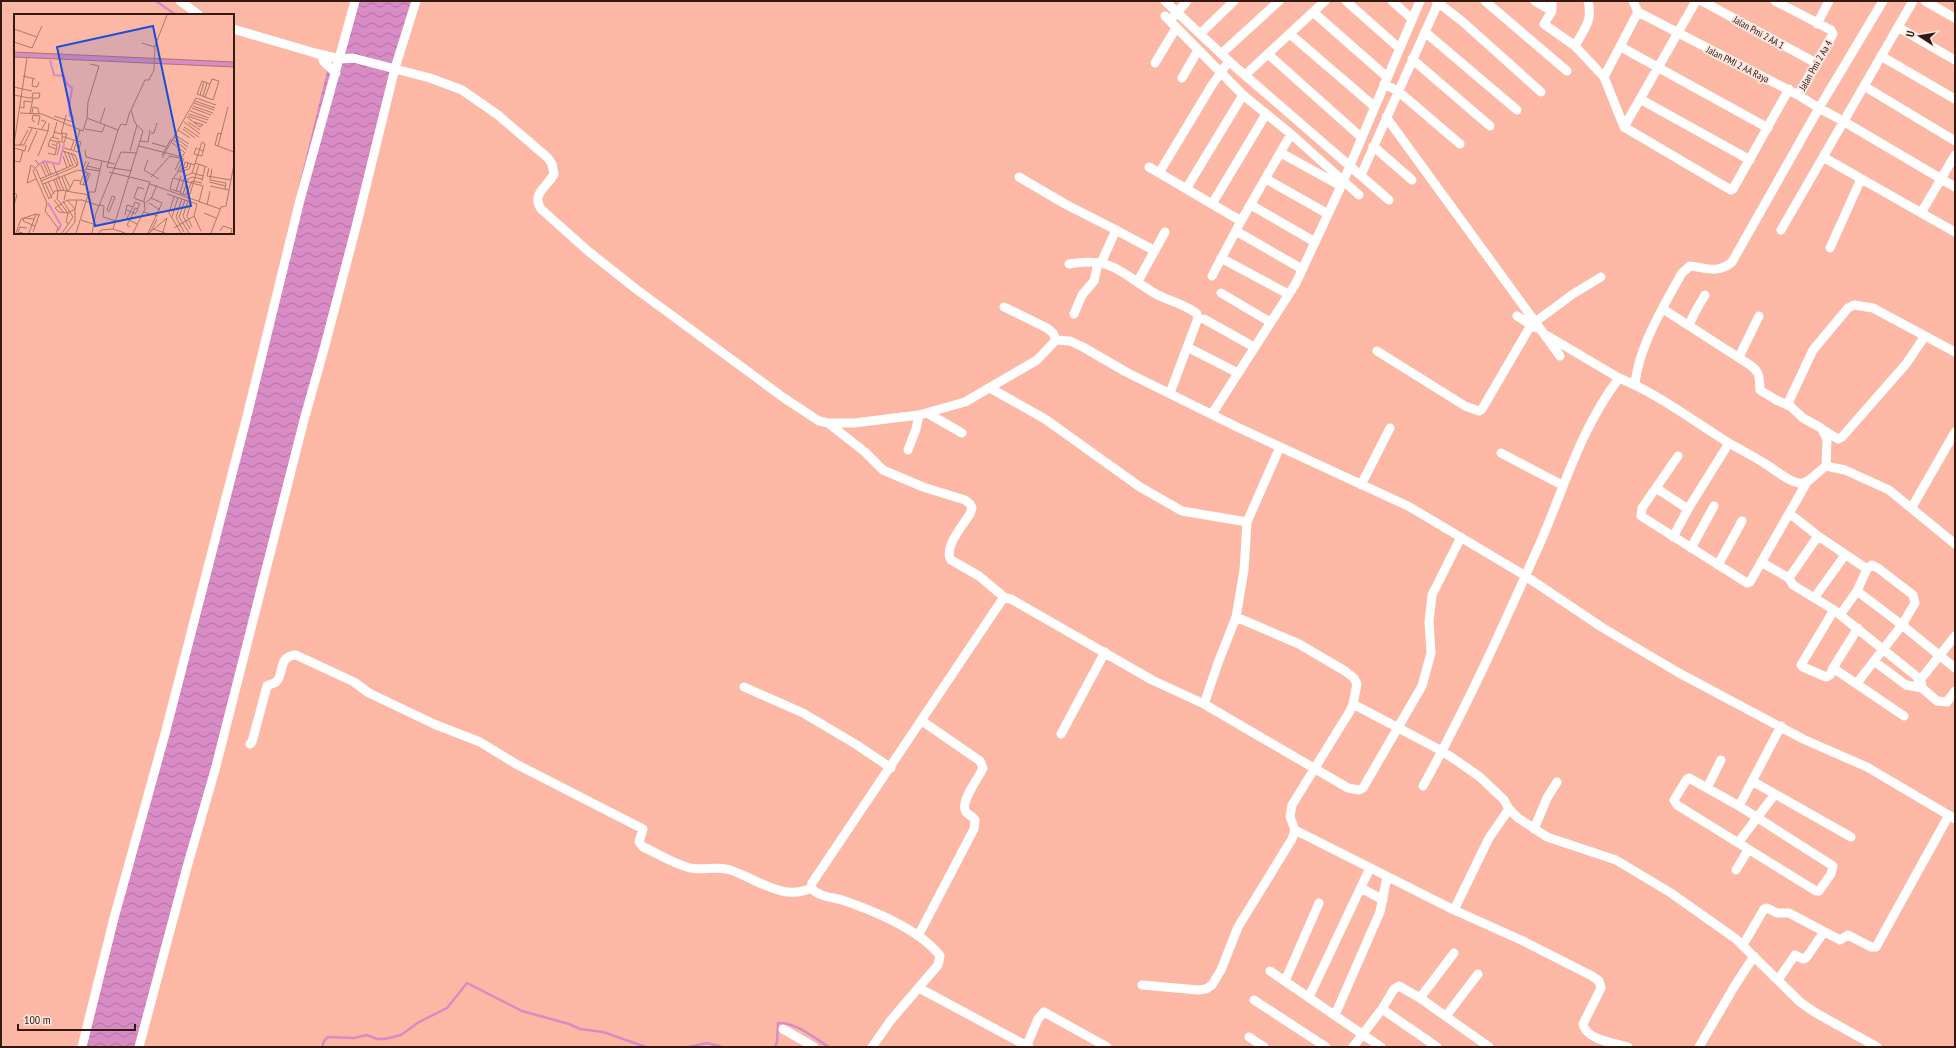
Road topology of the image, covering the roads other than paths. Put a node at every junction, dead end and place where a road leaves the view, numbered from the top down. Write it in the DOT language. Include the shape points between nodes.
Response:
graph roads {
  1 [pos="180,1"];
  2 [pos="355,1"];
  3 [pos="416,1"];
  4 [pos="1165,1"];
  5 [pos="1187,1"];
  6 [pos="1234,1"];
  7 [pos="1279,1"];
  8 [pos="1325,1"];
  9 [pos="1346,1"];
  10 [pos="1392,1"];
  11 [pos="1420,1"];
  12 [pos="1485,1"];
  13 [pos="1535,1"];
  14 [pos="1588,1"];
  15 [pos="1633,1"];
  16 [pos="1696,1"];
  17 [pos="1702,1"];
  18 [pos="1775,1"];
  19 [pos="1829,1"];
  20 [pos="1883,1"];
  21 [pos="1913,1"];
  22 [pos="1925,1"];
  23 [pos="1438,2"];
  24 [pos="1552,6"];
  25 [pos="1176,12"];
  26 [pos="1313,12"];
  27 [pos="1638,12"];
  28 [pos="198,14"];
  29 [pos="1955,18"];
  30 [pos="1412,19"];
  31 [pos="1817,24"];
  32 [pos="1898,27"];
  33 [pos="1176,28"];
  34 [pos="234,29"];
  35 [pos="1425,32"];
  36 [pos="1678,33"];
  37 [pos="1200,34"];
  38 [pos="1290,34"];
  39 [pos="1575,46"];
  40 [pos="1399,48"];
  41 [pos="1621,48"];
  42 [pos="1198,50"];
  43 [pos="1222,54"];
  44 [pos="1268,54"];
  45 [pos="321,55"];
  46 [pos="1881,56"];
  47 [pos="340,59"];
  48 [pos="1412,59"];
  49 [pos="1955,60"];
  50 [pos="1229,61"];
  51 [pos="1155,63"];
  52 [pos="1816,63"];
  53 [pos="390,67"];
  54 [pos="1658,68"];
  55 [pos="1567,71"];
  56 [pos="336,73"];
  57 [pos="1220,73"];
  58 [pos="1245,75"];
  59 [pos="1604,77"];
  60 [pos="1182,78"];
  61 [pos="1386,81"];
  62 [pos="1864,86"];
  63 [pos="1788,89"];
  64 [pos="1398,91"];
  65 [pos="1541,92"];
  66 [pos="1798,94"];
  67 [pos="1243,95"];
  68 [pos="1640,99"];
  69 [pos="1955,100"];
  70 [pos="1375,107"];
  71 [pos="1819,108"];
  72 [pos="1517,110"];
  73 [pos="1266,114"];
  74 [pos="1386,118"];
  75 [pos="1843,121"];
  76 [pos="1490,126"];
  77 [pos="1624,127"];
  78 [pos="1768,128"];
  79 [pos="1291,134"];
  80 [pos="1362,138"];
  81 [pos="1955,141"];
  82 [pos="1460,144"];
  83 [pos="1374,146"];
  84 [pos="1281,153"];
  85 [pos="1955,155"];
  86 [pos="1823,157"];
  87 [pos="1750,160"];
  88 [pos="1350,165"];
  89 [pos="1149,167"];
  90 [pos="1159,173"];
  91 [pos="1361,175"];
  92 [pos="1019,177"];
  93 [pos="1861,178"];
  94 [pos="1266,179"];
  95 [pos="1941,179"];
  96 [pos="1412,180"];
  97 [pos="1342,184"];
  98 [pos="1955,187"];
  99 [pos="1186,189"];
  100 [pos="1359,195"];
  101 [pos="1389,200"];
  102 [pos="1212,204"];
  103 [pos="1251,205"];
  104 [pos="1921,213"];
  105 [pos="1328,214"];
  106 [pos="1241,221"];
  107 [pos="1116,230"];
  108 [pos="1781,230"];
  109 [pos="1236,231"];
  110 [pos="1165,232"];
  111 [pos="1955,232"];
  112 [pos="1315,242"];
  113 [pos="1830,248"];
  114 [pos="1155,251"];
  115 [pos="1222,258"];
  116 [pos="1100,263"];
  117 [pos="1069,264"];
  118 [pos="1302,269"];
  119 [pos="1212,276"];
  120 [pos="1601,277"];
  121 [pos="1138,281"];
  122 [pos="1221,293"];
  123 [pos="1288,294"];
  124 [pos="1705,295"];
  125 [pos="1004,307"];
  126 [pos="1663,309"];
  127 [pos="1074,314"];
  128 [pos="1517,316"];
  129 [pos="1759,316"];
  130 [pos="1204,319"];
  131 [pos="1270,322"];
  132 [pos="1531,325"];
  133 [pos="1689,325"];
  134 [pos="1925,336"];
  135 [pos="1056,340"];
  136 [pos="1254,347"];
  137 [pos="1191,349"];
  138 [pos="1376,351"];
  139 [pos="1955,352"];
  140 [pos="1560,356"];
  141 [pos="1739,358"];
  142 [pos="1238,373"];
  143 [pos="1619,378"];
  144 [pos="1635,385"];
  145 [pos="990,388"];
  146 [pos="1170,393"];
  147 [pos="1790,406"];
  148 [pos="923,414"];
  149 [pos="1212,414"];
  150 [pos="828,424"];
  151 [pos="1390,428"];
  152 [pos="1821,428"];
  153 [pos="1955,432"];
  154 [pos="962,434"];
  155 [pos="1729,443"];
  156 [pos="1280,447"];
  157 [pos="908,450"];
  158 [pos="1501,452"];
  159 [pos="1678,456"];
  160 [pos="1826,466"];
  161 [pos="1807,482"];
  162 [pos="1361,485"];
  163 [pos="1562,485"];
  164 [pos="1656,488"];
  165 [pos="1714,506"];
  166 [pos="1912,507"];
  167 [pos="1688,509"];
  168 [pos="1789,514"];
  169 [pos="1742,521"];
  170 [pos="1247,522"];
  171 [pos="1818,536"];
  172 [pos="1461,537"];
  173 [pos="1673,537"];
  174 [pos="1955,544"];
  175 [pos="1691,548"];
  176 [pos="1846,555"];
  177 [pos="1761,562"];
  178 [pos="1718,565"];
  179 [pos="1867,569"];
  180 [pos="1524,575"];
  181 [pos="1789,578"];
  182 [pos="1857,591"];
  183 [pos="1004,597"];
  184 [pos="1815,597"];
  185 [pos="1837,612"];
  186 [pos="1236,617"];
  187 [pos="1902,624"];
  188 [pos="1858,628"];
  189 [pos="1955,636"];
  190 [pos="1882,649"];
  191 [pos="1105,652"];
  192 [pos="1940,655"];
  193 [pos="1874,661"];
  194 [pos="1833,668"];
  195 [pos="1955,668"];
  196 [pos="1857,683"];
  197 [pos="1919,685"];
  198 [pos="744,687"];
  199 [pos="1955,691"];
  200 [pos="1204,704"];
  201 [pos="1353,704"];
  202 [pos="1904,716"];
  203 [pos="922,721"];
  204 [pos="1781,726"];
  205 [pos="1397,728"];
  206 [pos="1061,734"];
  207 [pos="250,744"];
  208 [pos="1442,751"];
  209 [pos="1721,760"];
  210 [pos="891,768"];
  211 [pos="1313,768"];
  212 [pos="1752,781"];
  213 [pos="1557,782"];
  214 [pos="1423,786"];
  215 [pos="1707,788"];
  216 [pos="1775,794"];
  217 [pos="1739,806"];
  218 [pos="1509,809"];
  219 [pos="1756,817"];
  220 [pos="1952,817"];
  221 [pos="1534,829"];
  222 [pos="1294,830"];
  223 [pos="1851,837"];
  224 [pos="1738,842"];
  225 [pos="1748,850"];
  226 [pos="1370,868"];
  227 [pos="1736,870"];
  228 [pos="1387,877"];
  229 [pos="811,888"];
  230 [pos="1361,888"];
  231 [pos="1383,900"];
  232 [pos="1319,903"];
  233 [pos="1454,910"];
  234 [pos="1824,932"];
  235 [pos="918,936"];
  236 [pos="1743,945"];
  237 [pos="1454,953"];
  238 [pos="1754,956"];
  239 [pos="1270,971"];
  240 [pos="1478,974"];
  241 [pos="1778,980"];
  242 [pos="1285,981"];
  243 [pos="1142,985"];
  244 [pos="918,988"];
  245 [pos="1309,997"];
  246 [pos="1420,998"];
  247 [pos="1254,1000"];
  248 [pos="1382,1009"];
  249 [pos="1335,1015"];
  250 [pos="1446,1016"];
  251 [pos="783,1028"];
  252 [pos="1362,1034"];
  253 [pos="1249,1037"];
  254 [pos="1613,1045"];
  255 [pos="1027,1046"];
  256 [pos="82,1047"];
  257 [pos="139,1047"];
  258 [pos="814,1047"];
  259 [pos="872,1047"];
  260 [pos="1107,1047"];
  261 [pos="1264,1047"];
  262 [pos="1326,1047"];
  263 [pos="1353,1047"];
  264 [pos="1381,1047"];
  265 [pos="1437,1047"];
  266 [pos="1489,1047"];
  267 [pos="1628,1047"];
  268 [pos="1699,1047"];
  269 [pos="1877,1047"];
  1 -- 28 [label="street"];
  2 -- 47 [label="street"];
  3 -- 53 [label="street"];
  4 -- 25 [label="street"];
  5 -- 25 [label="street"];
  6 -- 37 [label="street"];
  7 -- 43 [label="street"];
  8 -- 26 [label="street"];
  9 -- 40 [label="street"];
  10 -- 30 [label="street"];
  11 -- 30 [label="street"];
  12 -- 55 [label="street"];
  13 -- 24 [label="street"];
  14 -- 39 [label="street" via="1590,20"];
  15 -- 27 [label="street"];
  16 -- 36 [label="street"];
  17 -- 52 [label="street, Jalan Pmi 2 AA 1"];
  18 -- 31 [label="street"];
  19 -- 31 [label="street"];
  20 -- 71 [label="street"];
  21 -- 32 [label="street"];
  22 -- 29 [label="street"];
  23 -- 35 [label="street"];
  23 -- 65 [label="street"];
  24 -- 39 [label="street" via="1544,24"];
  25 -- 33 [label="street" via="1167,18"];
  25 -- 37 [label="street"];
  26 -- 38 [label="street"];
  26 -- 61 [label="street"];
  27 -- 36 [label="street, Jalan PMI 2 AA Raya"];
  27 -- 41 [label="street"];
  30 -- 40 [label="street"];
  31 -- 52 [label="street, Jalan Pmi 2 Aa 4" via="1830,30 1832,35"];
  32 -- 46 [label="street"];
  32 -- 49 [label="street"];
  33 -- 42 [label="street"];
  33 -- 51 [label="street"];
  34 -- 45 [label="street"];
  35 -- 48 [label="street"];
  35 -- 72 [label="street"];
  36 -- 54 [label="street"];
  36 -- 63 [label="street, Jalan PMI 2 AA Raya"];
  37 -- 43 [label="street"];
  38 -- 44 [label="street"];
  38 -- 70 [label="street"];
  39 -- 59 [label="street"];
  40 -- 61 [label="street"];
  41 -- 54 [label="street"];
  41 -- 59 [label="street"];
  42 -- 57 [label="street"];
  42 -- 60 [label="street"];
  43 -- 50 [label="street"];
  44 -- 58 [label="street"];
  44 -- 80 [label="street"];
  45 -- 47 [label="street"];
  45 -- 56 [label="street" via="324,62"];
  46 -- 62 [label="street"];
  46 -- 69 [label="street"];
  47 -- 53 [label="street" via="353,58"];
  47 -- 56 [label="street"];
  48 -- 64 [label="street"];
  48 -- 76 [label="street"];
  50 -- 57 [label="street"];
  50 -- 58 [label="street"];
  52 -- 66 [label="street, Jalan Pmi 2 Aa 4"];
  53 -- 150 [label="street" via="451,85 498,115 552,164 554,174 537,196 541,209 636,289 784,398"];
  53 -- 257 [label="street" via="389,97 357,223 304,420 229,719"];
  54 -- 68 [label="street"];
  54 -- 78 [label="street"];
  56 -- 256 [label="street" via="292,229 165,734 114,918"];
  57 -- 67 [label="street"];
  57 -- 90 [label="street"];
  58 -- 88 [label="street"];
  59 -- 77 [label="street"];
  61 -- 64 [label="street"];
  61 -- 70 [label="street"];
  62 -- 75 [label="street"];
  62 -- 81 [label="street"];
  63 -- 66 [label="street, Jalan PMI 2 AA Raya"];
  63 -- 78 [label="street"];
  64 -- 74 [label="street"];
  64 -- 82 [label="street"];
  66 -- 71 [label="street, Jalan PMI 2 AA Raya"];
  67 -- 73 [label="street"];
  67 -- 99 [label="street"];
  68 -- 77 [label="street"];
  68 -- 87 [label="street"];
  70 -- 80 [label="street"];
  71 -- 75 [label="street, Jalan PMI 2 AA Raya"];
  71 -- 126 [label="street" via="1732,262 1722,269 1708,270 1690,266 1686,268"];
  73 -- 79 [label="street"];
  73 -- 102 [label="street"];
  74 -- 83 [label="street"];
  74 -- 140 [label="street"];
  75 -- 86 [label="street"];
  75 -- 95 [label="street, Jalan PMI 2 AA Raya"];
  77 -- 87 [label="street" via="1728,189 1733,188"];
  78 -- 87 [label="street"];
  79 -- 84 [label="street"];
  79 -- 97 [label="street"];
  80 -- 88 [label="street"];
  83 -- 91 [label="street"];
  83 -- 96 [label="street"];
  84 -- 94 [label="street"];
  84 -- 97 [label="street"];
  85 -- 95 [label="street"];
  86 -- 93 [label="street"];
  86 -- 108 [label="street"];
  88 -- 91 [label="street"];
  88 -- 97 [label="street"];
  89 -- 90 [label="street"];
  90 -- 99 [label="street"];
  91 -- 101 [label="street"];
  92 -- 107 [label="street"];
  93 -- 104 [label="street"];
  93 -- 113 [label="street"];
  94 -- 103 [label="street"];
  94 -- 105 [label="street"];
  95 -- 98 [label="street, Jalan PMI 2 AA Raya"];
  95 -- 104 [label="street"];
  97 -- 100 [label="street"];
  97 -- 105 [label="street"];
  99 -- 102 [label="street"];
  102 -- 106 [label="street"];
  103 -- 106 [label="street"];
  103 -- 112 [label="street"];
  104 -- 111 [label="street"];
  105 -- 112 [label="street"];
  106 -- 109 [label="street"];
  107 -- 114 [label="street"];
  107 -- 116 [label="street"];
  109 -- 115 [label="street"];
  109 -- 118 [label="street"];
  110 -- 114 [label="street"];
  112 -- 118 [label="street"];
  114 -- 121 [label="street"];
  115 -- 119 [label="street"];
  115 -- 123 [label="street"];
  116 -- 117 [label="street"];
  116 -- 121 [label="street" via="1120,270"];
  116 -- 127 [label="street" via="1094,281 1082,295"];
  118 -- 123 [label="street"];
  120 -- 132 [label="street"];
  121 -- 146 [label="street" via="1156,294 1197,314 1198,318"];
  122 -- 131 [label="street"];
  123 -- 131 [label="street"];
  124 -- 133 [label="street"];
  125 -- 135 [label="street" via="1047,328"];
  126 -- 133 [label="street"];
  126 -- 144 [label="street" via="1636,371"];
  128 -- 132 [label="street"];
  129 -- 141 [label="street"];
  130 -- 136 [label="street"];
  131 -- 136 [label="street"];
  132 -- 138 [label="street" via="1479,412"];
  132 -- 143 [label="street"];
  133 -- 141 [label="street"];
  134 -- 139 [label="street"];
  134 -- 147 [label="street" via="1873,308 1854,305 1812,350 1789,401"];
  134 -- 152 [label="street" via="1906,364 1842,437 1838,439"];
  135 -- 145 [label="street" via="1038,360"];
  135 -- 146 [label="street" via="1070,341"];
  136 -- 142 [label="street"];
  137 -- 142 [label="street"];
  141 -- 147 [label="street" via="1759,373 1760,390"];
  142 -- 149 [label="street"];
  143 -- 144 [label="street"];
  143 -- 163 [label="street" via="1594,416"];
  144 -- 155 [label="street" via="1681,411"];
  145 -- 148 [label="street" via="965,402"];
  145 -- 170 [label="street" via="1045,419 1140,487 1182,511"];
  146 -- 149 [label="street"];
  147 -- 152 [label="street" via="1803,418"];
  148 -- 150 [label="street"];
  148 -- 154 [label="street"];
  148 -- 157 [label="street"];
  149 -- 156 [label="street"];
  150 -- 183 [label="street" via="865,452 883,470 970,504 970,514 948,548 948,557 979,576"];
  151 -- 162 [label="street"];
  152 -- 160 [label="street" via="1827,440"];
  153 -- 166 [label="street"];
  155 -- 161 [label="street" via="1791,480"];
  155 -- 167 [label="street"];
  156 -- 162 [label="street"];
  156 -- 170 [label="street"];
  158 -- 163 [label="street"];
  159 -- 164 [label="street"];
  160 -- 161 [label="street"];
  160 -- 166 [label="street" via="1845,470 1889,490"];
  161 -- 168 [label="street"];
  162 -- 172 [label="street" via="1408,506"];
  163 -- 180 [label="street" via="1541,540"];
  164 -- 167 [label="street"];
  164 -- 173 [label="street" via="1642,508 1642,516"];
  165 -- 175 [label="street"];
  166 -- 174 [label="street"];
  167 -- 173 [label="street"];
  168 -- 171 [label="street"];
  168 -- 177 [label="street"];
  169 -- 178 [label="street"];
  170 -- 186 [label="street" via="1244,570"];
  171 -- 176 [label="street"];
  171 -- 181 [label="street"];
  172 -- 180 [label="street"];
  172 -- 205 [label="street" via="1432,595 1429,622 1430,653 1420,689"];
  173 -- 175 [label="street"];
  175 -- 178 [label="street"];
  176 -- 179 [label="street"];
  176 -- 184 [label="street"];
  177 -- 178 [label="street" via="1748,583"];
  177 -- 181 [label="street"];
  179 -- 182 [label="street"];
  179 -- 187 [label="street" via="1872,565 1878,568 1913,595 1915,603"];
  180 -- 204 [label="street" via="1603,628"];
  180 -- 208 [label="street"];
  181 -- 184 [label="street" via="1793,585"];
  182 -- 185 [label="street"];
  182 -- 187 [label="street"];
  183 -- 191 [label="street"];
  183 -- 203 [label="street"];
  184 -- 185 [label="street"];
  185 -- 188 [label="street"];
  185 -- 194 [label="street" via="1801,661 1803,667 1826,678"];
  186 -- 200 [label="street"];
  186 -- 201 [label="street" via="1290,639 1354,678 1357,689"];
  187 -- 190 [label="street"];
  187 -- 192 [label="street"];
  188 -- 190 [label="street"];
  188 -- 194 [label="street"];
  189 -- 192 [label="street"];
  190 -- 193 [label="street"];
  190 -- 197 [label="street"];
  191 -- 200 [label="street" via="1152,680"];
  191 -- 206 [label="street"];
  192 -- 195 [label="street"];
  192 -- 197 [label="street"];
  193 -- 196 [label="street"];
  193 -- 197 [label="street" via="1906,685"];
  194 -- 196 [label="street"];
  196 -- 202 [label="street"];
  197 -- 199 [label="street" via="1936,701 1943,703 1947,702"];
  198 -- 210 [label="street" via="803,713"];
  200 -- 211 [label="street"];
  201 -- 205 [label="street"];
  201 -- 211 [label="street"];
  203 -- 210 [label="street"];
  203 -- 235 [label="street" via="980,761 983,768 964,806 975,820 974,830"];
  204 -- 212 [label="street"];
  204 -- 220 [label="street" via="1803,739 1867,767"];
  205 -- 208 [label="street"];
  205 -- 211 [label="street" via="1363,788 1359,790 1348,788"];
  207 -- 229 [label="street" via="267,686 277,680 286,658 296,655 434,724 480,742 516,764 643,830 639,842 643,847 687,868 729,870 777,890 792,893"];
  208 -- 214 [label="street"];
  208 -- 218 [label="street" via="1480,777 1504,800"];
  209 -- 215 [label="street"];
  210 -- 229 [label="street"];
  211 -- 222 [label="street" via="1292,806 1290,824"];
  212 -- 216 [label="street"];
  212 -- 217 [label="street"];
  213 -- 221 [label="street"];
  215 -- 217 [label="street"];
  215 -- 224 [label="street" via="1689,778 1686,779 1674,802"];
  216 -- 219 [label="street"];
  216 -- 223 [label="street"];
  217 -- 219 [label="street"];
  218 -- 221 [label="street"];
  218 -- 233 [label="street" via="1489,838"];
  219 -- 224 [label="street"];
  219 -- 225 [label="street" via="1834,869 1818,891"];
  220 -- 234 [label="street" via="1876,947 1871,947 1852,936 1848,935 1840,940"];
  221 -- 236 [label="street" via="1553,840 1616,860 1671,894"];
  222 -- 226 [label="street"];
  222 -- 243 [label="street" via="1284,854 1238,927 1221,970 1212,985 1198,990 1176,986"];
  224 -- 225 [label="street"];
  225 -- 227 [label="street"];
  226 -- 228 [label="street"];
  226 -- 230 [label="street"];
  228 -- 231 [label="street"];
  228 -- 233 [label="street"];
  229 -- 235 [label="street" via="820,895 860,906 886,917"];
  230 -- 231 [label="street"];
  230 -- 245 [label="street"];
  231 -- 249 [label="street"];
  232 -- 242 [label="street"];
  233 -- 254 [label="street" via="1549,954 1599,981 1601,988 1583,1024 1591,1035"];
  234 -- 236 [label="street" via="1789,913 1781,914 1767,908"];
  234 -- 241 [label="street" via="1806,958 1803,960 1795,955"];
  235 -- 244 [label="street" via="940,956 938,965"];
  236 -- 238 [label="street"];
  237 -- 246 [label="street"];
  238 -- 241 [label="street"];
  238 -- 268 [label="street"];
  239 -- 242 [label="street"];
  240 -- 250 [label="street"];
  241 -- 269 [label="street" via="1800,1002 1816,1013"];
  242 -- 245 [label="street"];
  244 -- 255 [label="street"];
  244 -- 259 [label="street"];
  245 -- 249 [label="street"];
  246 -- 248 [label="street" via="1399,986 1394,989"];
  246 -- 250 [label="street"];
  247 -- 262 [label="street"];
  248 -- 252 [label="street"];
  248 -- 265 [label="street"];
  249 -- 252 [label="street"];
  250 -- 266 [label="street"];
  251 -- 258 [label="street"];
  252 -- 263 [label="street"];
  252 -- 264 [label="street"];
  253 -- 261 [label="street"];
  254 -- 267 [label="street"];
  255 -- 260 [label="street" via="1038,1019 1044,1012"];
}
